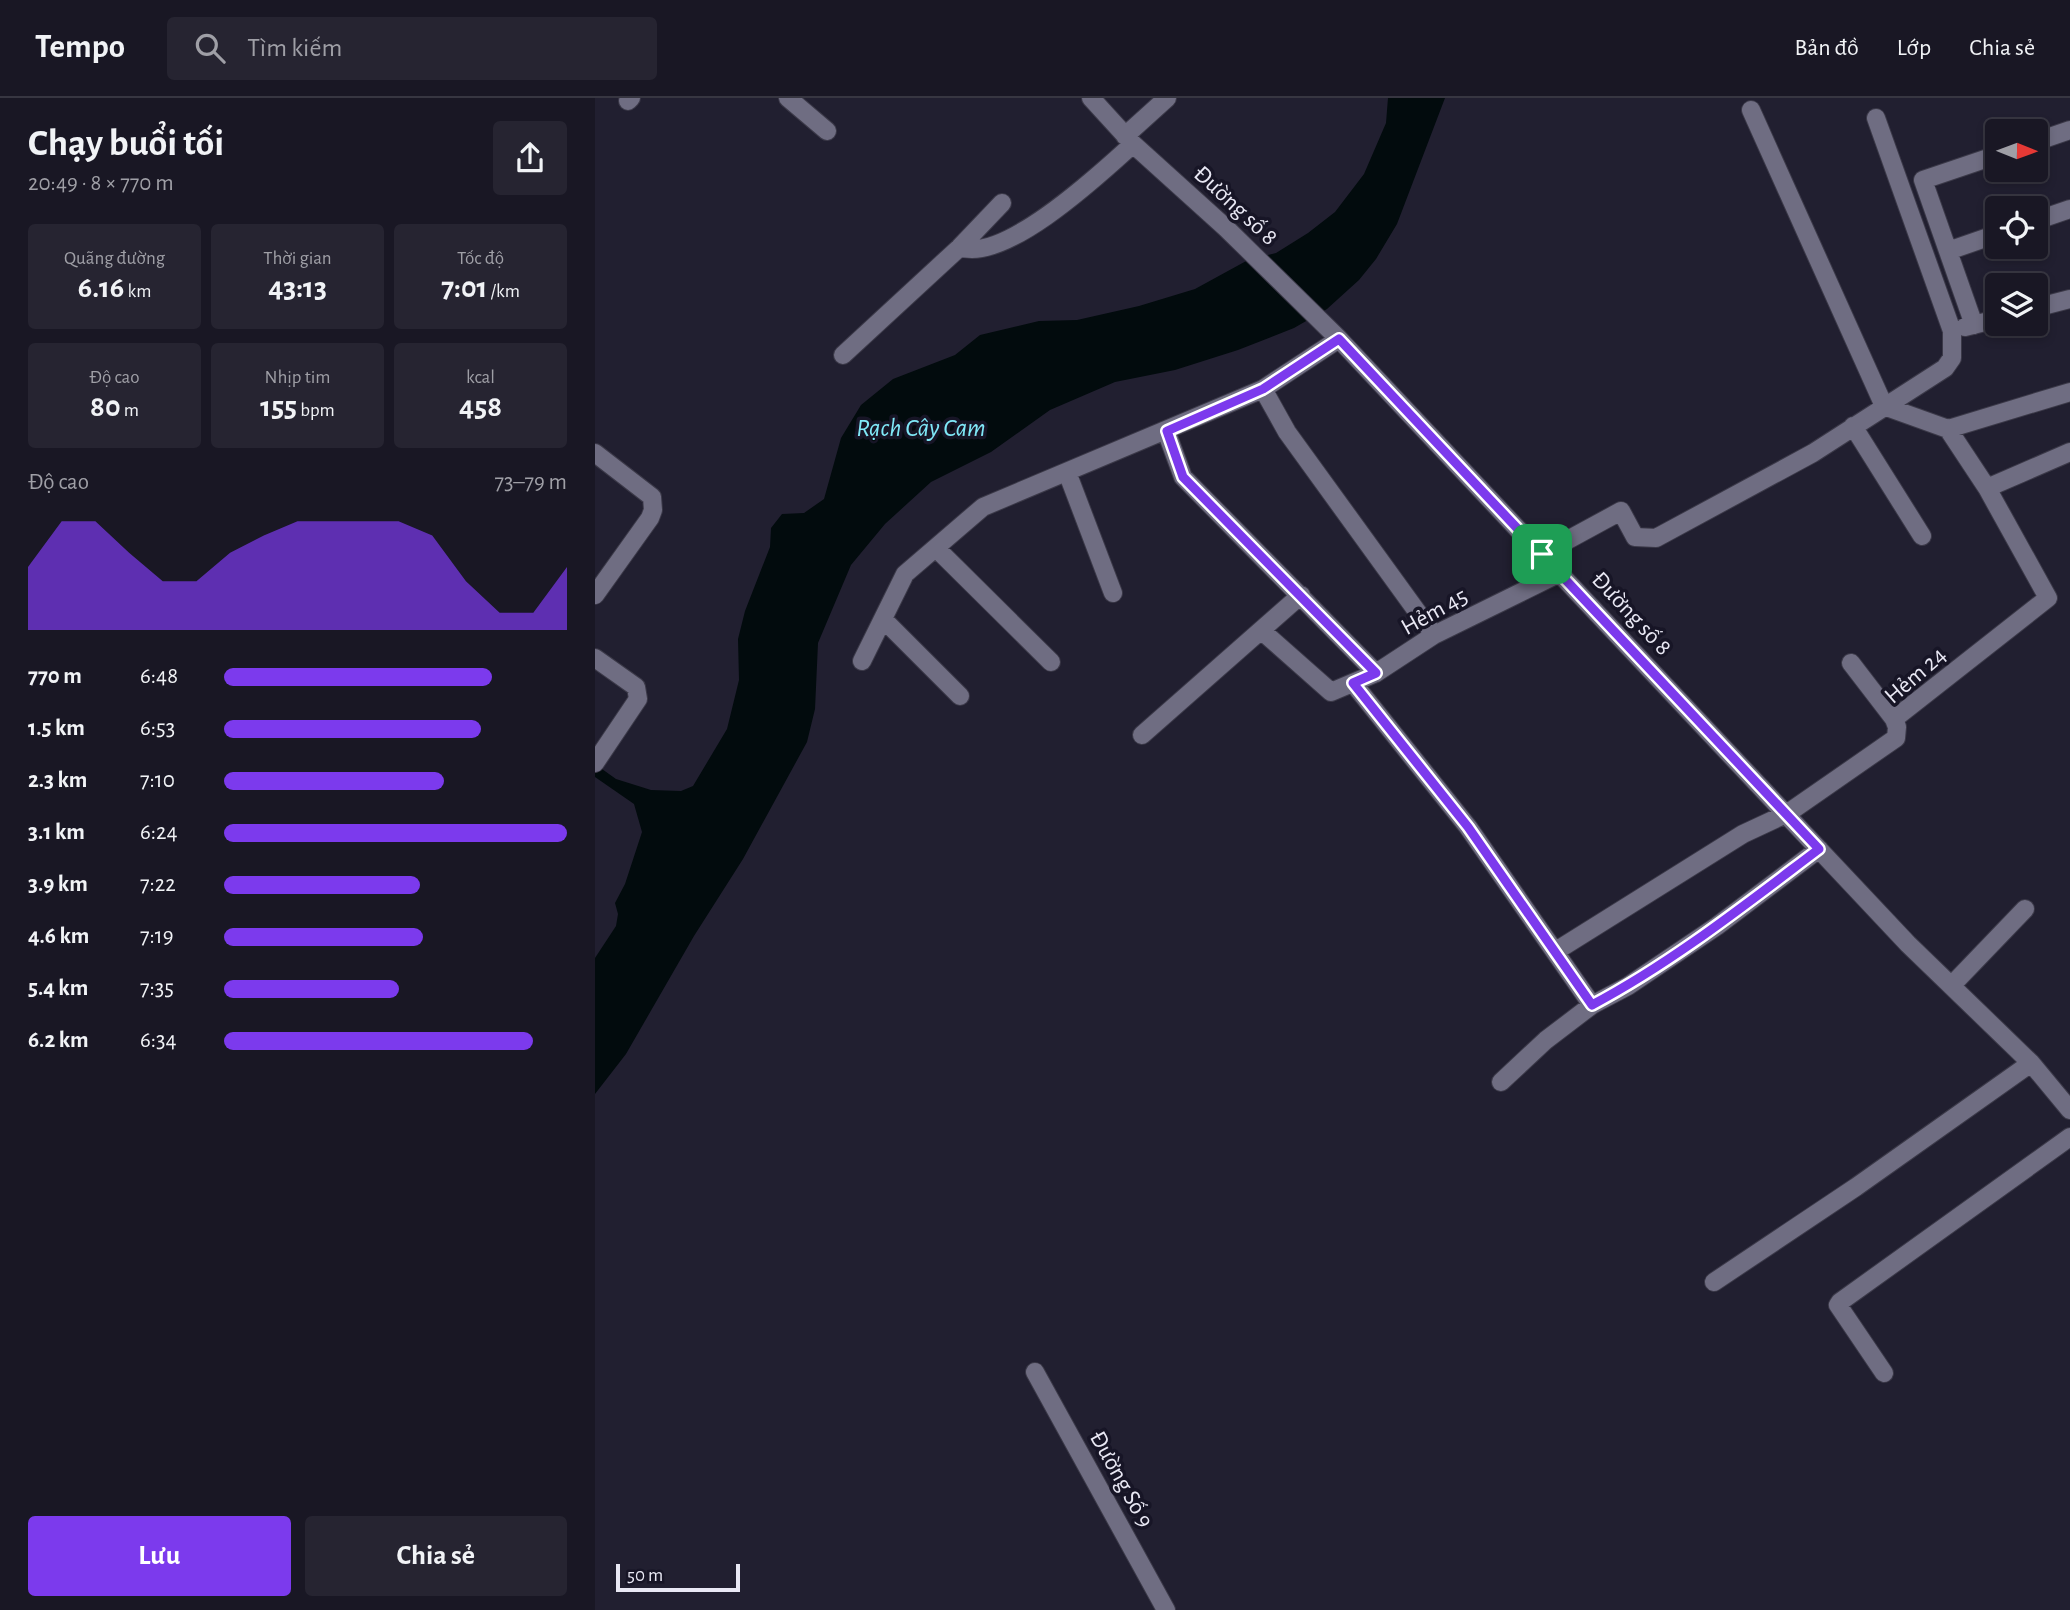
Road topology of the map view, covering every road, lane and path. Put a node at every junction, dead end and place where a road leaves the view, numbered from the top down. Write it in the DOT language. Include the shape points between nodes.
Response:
graph roads {
  1 [pos="788,98"];
  2 [pos="1091,98"];
  3 [pos="1167,98"];
  4 [pos="1751,110"];
  5 [pos="1876,118"];
  6 [pos="2070,130"];
  7 [pos="827,131"];
  8 [pos="2048,138"];
  9 [pos="1129,140"];
  10 [pos="1985,159"];
  11 [pos="1002,203"];
  12 [pos="2070,209"];
  13 [pos="2048,217"];
  14 [pos="1985,238"];
  15 [pos="960,247"];
  16 [pos="1948,251"];
  17 [pos="2070,299"];
  18 [pos="2048,305"];
  19 [pos="1985,322"];
  20 [pos="1974,325"];
  21 [pos="1952,331"];
  22 [pos="1335,335"];
  23 [pos="843,355"];
  24 [pos="1263,389"];
  25 [pos="2070,392"];
  26 [pos="1884,406"];
  27 [pos="1853,426"];
  28 [pos="1948,429"];
  29 [pos="1167,431"];
  30 [pos="2070,452"];
  31 [pos="595,453"];
  32 [pos="1067,472"];
  33 [pos="1987,488"];
  34 [pos="1922,536"];
  35 [pos="936,548"];
  36 [pos="1542,554"];
  37 [pos="1560,573"];
  38 [pos="1113,593"];
  39 [pos="595,595"];
  40 [pos="1301,595"];
  41 [pos="883,619"];
  42 [pos="1262,631"];
  43 [pos="1434,635"];
  44 [pos="595,658"];
  45 [pos="862,661"];
  46 [pos="1051,662"];
  47 [pos="1851,663"];
  48 [pos="1376,673"];
  49 [pos="1353,683"];
  50 [pos="960,696"];
  51 [pos="1894,719"];
  52 [pos="1142,735"];
  53 [pos="596,759"];
  54 [pos="1788,813"];
  55 [pos="1819,849"];
  56 [pos="2025,909"];
  57 [pos="1556,951"];
  58 [pos="1952,985"];
  59 [pos="1592,1005"];
  60 [pos="2031,1063"];
  61 [pos="1501,1082"];
  62 [pos="2070,1110"];
  63 [pos="2070,1137"];
  64 [pos="1714,1282"];
  65 [pos="1035,1372"];
  66 [pos="1884,1373"];
  67 [pos="1166,1610"];
  1 -- 7 [label="street"];
  2 -- 9 [label="street, Đường số 8"];
  3 -- 9 [label="street"];
  4 -- 26 [label="street"];
  5 -- 21 [label="street"];
  6 -- 8 [label="street"];
  9 -- 15 [label="street" via="1051,214 987,249"];
  9 -- 22 [label="street, Đường số 8"];
  10 -- 16 [label="street" via="1923,180"];
  11 -- 15 [label="street"];
  12 -- 13 [label="street"];
  14 -- 16 [label="street"];
  15 -- 23 [label="street"];
  16 -- 20 [label="street"];
  17 -- 18 [label="street"];
  19 -- 20 [label="street"];
  20 -- 21 [label="street"];
  21 -- 26 [label="street" via="1952,358 1945,368"];
  22 -- 24 [label="street"];
  22 -- 36 [label="street, Đường số 8"];
  24 -- 29 [label="street"];
  24 -- 43 [label="street" via="1294,443"];
  25 -- 28 [label="street"];
  26 -- 27 [label="street"];
  26 -- 28 [label="street"];
  27 -- 34 [label="street"];
  27 -- 36 [label="street" via="1813,453 1656,538 1635,537 1621,511"];
  28 -- 33 [label="street"];
  29 -- 32 [label="street"];
  29 -- 40 [label="street" via="1183,477"];
  30 -- 33 [label="street"];
  31 -- 39 [label="street" via="652,496 654,504 650,518"];
  32 -- 35 [label="street" via="983,507"];
  32 -- 38 [label="street"];
  33 -- 51 [label="street, Hẻm 24" via="2048,598"];
  35 -- 41 [label="street" via="905,574"];
  35 -- 46 [label="street"];
  36 -- 37 [label="street, Đường số 8"];
  37 -- 43 [label="street, Hẻm 45"];
  37 -- 54 [label="street, Đường số 8"];
  40 -- 42 [label="street"];
  40 -- 48 [label="street"];
  41 -- 45 [label="street"];
  41 -- 50 [label="street"];
  42 -- 49 [label="street, Hẻm 45" via="1331,692"];
  42 -- 52 [label="street"];
  43 -- 48 [label="street, Hẻm 45"];
  44 -- 53 [label="street" via="636,687 638,699"];
  47 -- 51 [label="street"];
  48 -- 49 [label="street, Hẻm 45"];
  49 -- 57 [label="street" via="1468,827"];
  51 -- 54 [label="street, Hẻm 24" via="1896,738"];
  54 -- 55 [label="street, Đường số 8"];
  54 -- 57 [label="street" via="1743,834"];
  55 -- 58 [label="street, Đường số 8"];
  55 -- 59 [label="street" via="1717,926"];
  56 -- 58 [label="street"];
  57 -- 59 [label="street"];
  58 -- 60 [label="street, Đường số 8"];
  59 -- 61 [label="street"];
  60 -- 62 [label="street, Đường số 8"];
  60 -- 64 [label="street"];
  63 -- 66 [label="street" via="1840,1302 1838,1306"];
  65 -- 67 [label="street, Đường Số 9"];
}
